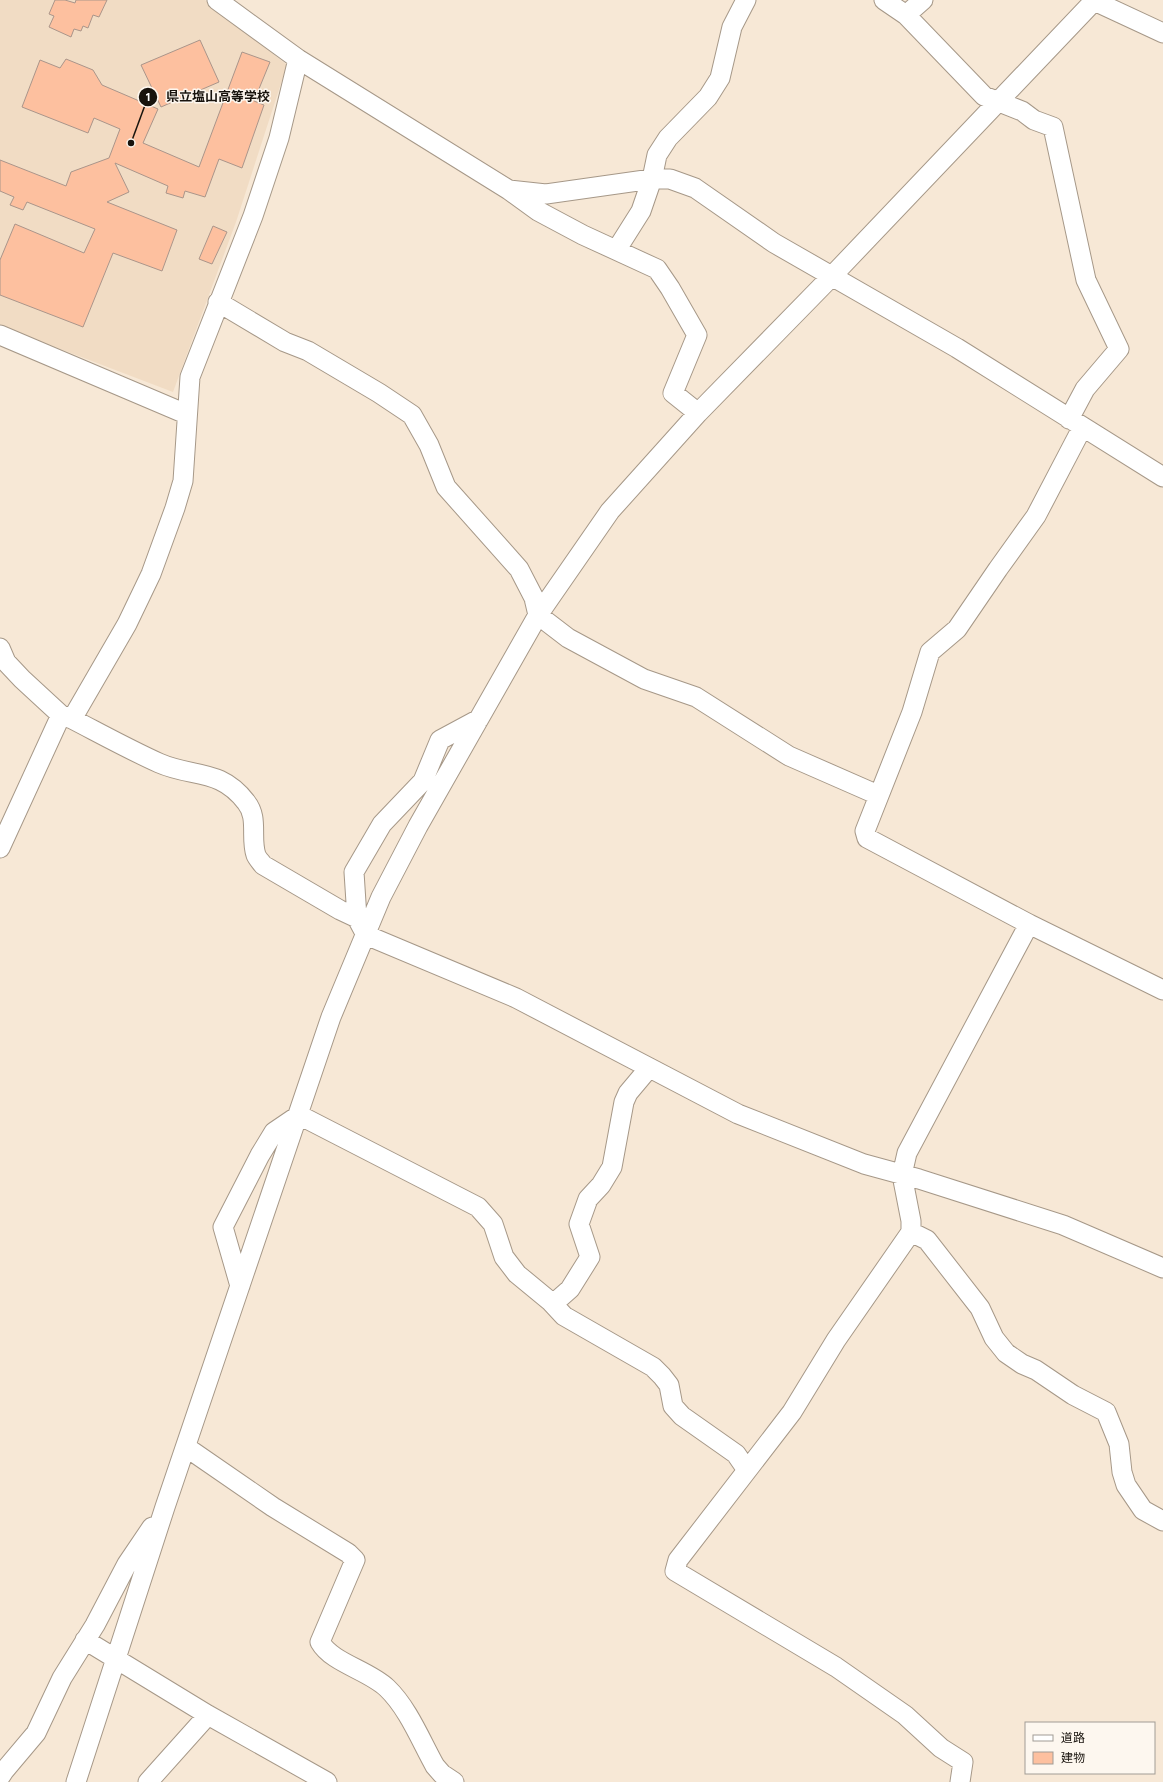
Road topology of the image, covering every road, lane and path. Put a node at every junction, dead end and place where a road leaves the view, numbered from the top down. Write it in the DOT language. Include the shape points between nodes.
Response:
graph roads {
  1 [pos="217,0"];
  2 [pos="746,0"];
  3 [pos="884,0"];
  4 [pos="923,0"];
  5 [pos="1094,0"];
  6 [pos="906,15"];
  7 [pos="1163,33"];
  8 [pos="298,59"];
  9 [pos="997,102"];
  10 [pos="652,179"];
  11 [pos="509,190"];
  12 [pos="617,249"];
  13 [pos="832,276"];
  14 [pos="218,302"];
  15 [pos="0,334"];
  16 [pos="698,413"];
  17 [pos="186,414"];
  18 [pos="1076,423"];
  19 [pos="1163,477"];
  20 [pos="538,615"];
  21 [pos="0,648"];
  22 [pos="67,717"];
  23 [pos="479,720"];
  24 [pos="878,795"];
  25 [pos="0,848"];
  26 [pos="357,918"];
  27 [pos="1029,924"];
  28 [pos="366,935"];
  29 [pos="1163,990"];
  30 [pos="649,1068"];
  31 [pos="299,1115"];
  32 [pos="902,1175"];
  33 [pos="911,1232"];
  34 [pos="1163,1268"];
  35 [pos="240,1286"];
  36 [pos="553,1304"];
  37 [pos="186,1448"];
  38 [pos="747,1470"];
  39 [pos="165,1508"];
  40 [pos="1163,1521"];
  41 [pos="86,1640"];
  42 [pos="116,1658"];
  43 [pos="208,1715"];
  44 [pos="0,1777"];
  45 [pos="76,1782"];
  46 [pos="148,1782"];
  47 [pos="327,1782"];
  48 [pos="454,1782"];
  49 [pos="960,1782"];
  1 -- 8 [label="street"];
  2 -- 10 [label="street" via="732,27 720,78 708,97 668,138 657,155"];
  3 -- 6 [label="street"];
  4 -- 6 [label="street"];
  5 -- 7 [label="street"];
  5 -- 9 [label="street"];
  6 -- 9 [label="street" via="984,96"];
  8 -- 11 [label="street"];
  8 -- 14 [label="street" via="276,145 253,216"];
  9 -- 13 [label="street"];
  9 -- 18 [label="street" via="1053,127 1086,280 1119,349 1085,389"];
  10 -- 11 [label="street" via="546,194"];
  10 -- 12 [label="street" via="640,211"];
  10 -- 13 [label="street" via="670,179 695,188 774,243"];
  11 -- 12 [label="street" via="538,211 583,235"];
  12 -- 16 [label="street" via="657,269 697,335 673,393"];
  13 -- 16 [label="street"];
  13 -- 18 [label="street" via="957,348"];
  14 -- 17 [label="street" via="190,377"];
  14 -- 20 [label="street" via="285,342 308,351 412,415 429,445 446,487 518,569 534,598"];
  15 -- 17 [label="street"];
  16 -- 20 [label="street" via="610,511"];
  17 -- 22 [label="street" via="183,481 151,574 126,624"];
  18 -- 19 [label="street"];
  18 -- 24 [label="street" via="1036,516 957,629 930,652 912,712"];
  20 -- 23 [label="street"];
  20 -- 24 [label="street" via="568,638 644,679 696,697 789,756"];
  21 -- 22 [label="street" via="6,662 22,679"];
  22 -- 25 [label="street"];
  22 -- 26 [label="street" via="160,764 222,780 246,801 250,809 256,855 262,865"];
  23 -- 26 [label="street" via="440,740 423,781 382,824 354,872"];
  23 -- 28 [label="street" via="380,897"];
  24 -- 27 [label="street" via="865,830 867,838"];
  26 -- 28 [label="street"];
  27 -- 29 [label="street"];
  27 -- 32 [label="street" via="907,1153"];
  28 -- 30 [label="street" via="516,998"];
  28 -- 31 [label="street" via="331,1017"];
  30 -- 32 [label="street" via="738,1114 864,1164"];
  30 -- 36 [label="street" via="628,1093 624,1102 612,1167 588,1199 579,1224 590,1257 570,1289"];
  31 -- 35 [label="street"];
  31 -- 35 [label="street" via="274,1132 223,1227"];
  31 -- 36 [label="street" via="478,1207 493,1224 504,1257 517,1274"];
  32 -- 33 [label="street"];
  32 -- 34 [label="street" via="1063,1225"];
  33 -- 38 [label="street" via="836,1340 792,1412"];
  33 -- 40 [label="street" via="927,1240 980,1308 994,1338 1006,1353 1072,1395 1106,1412 1120,1444 1122,1472 1126,1485 1143,1510"];
  35 -- 37 [label="street"];
  36 -- 38 [label="street" via="564,1316 653,1367 669,1385 673,1406 682,1416 736,1454"];
  37 -- 39 [label="street"];
  37 -- 48 [label="street" via="273,1507 348,1552 355,1560 320,1642 325,1652 374,1677 388,1689 405,1712 435,1766"];
  38 -- 49 [label="street" via="678,1560 675,1571 836,1667 904,1715 941,1748 963,1762"];
  39 -- 41 [label="street" via="127,1564"];
  39 -- 42 [label="street"];
  41 -- 42 [label="street"];
  41 -- 44 [label="street" via="62,1678 36,1733"];
  42 -- 43 [label="street"];
  42 -- 45 [label="street"];
  43 -- 46 [label="street"];
  43 -- 47 [label="street"];
}
